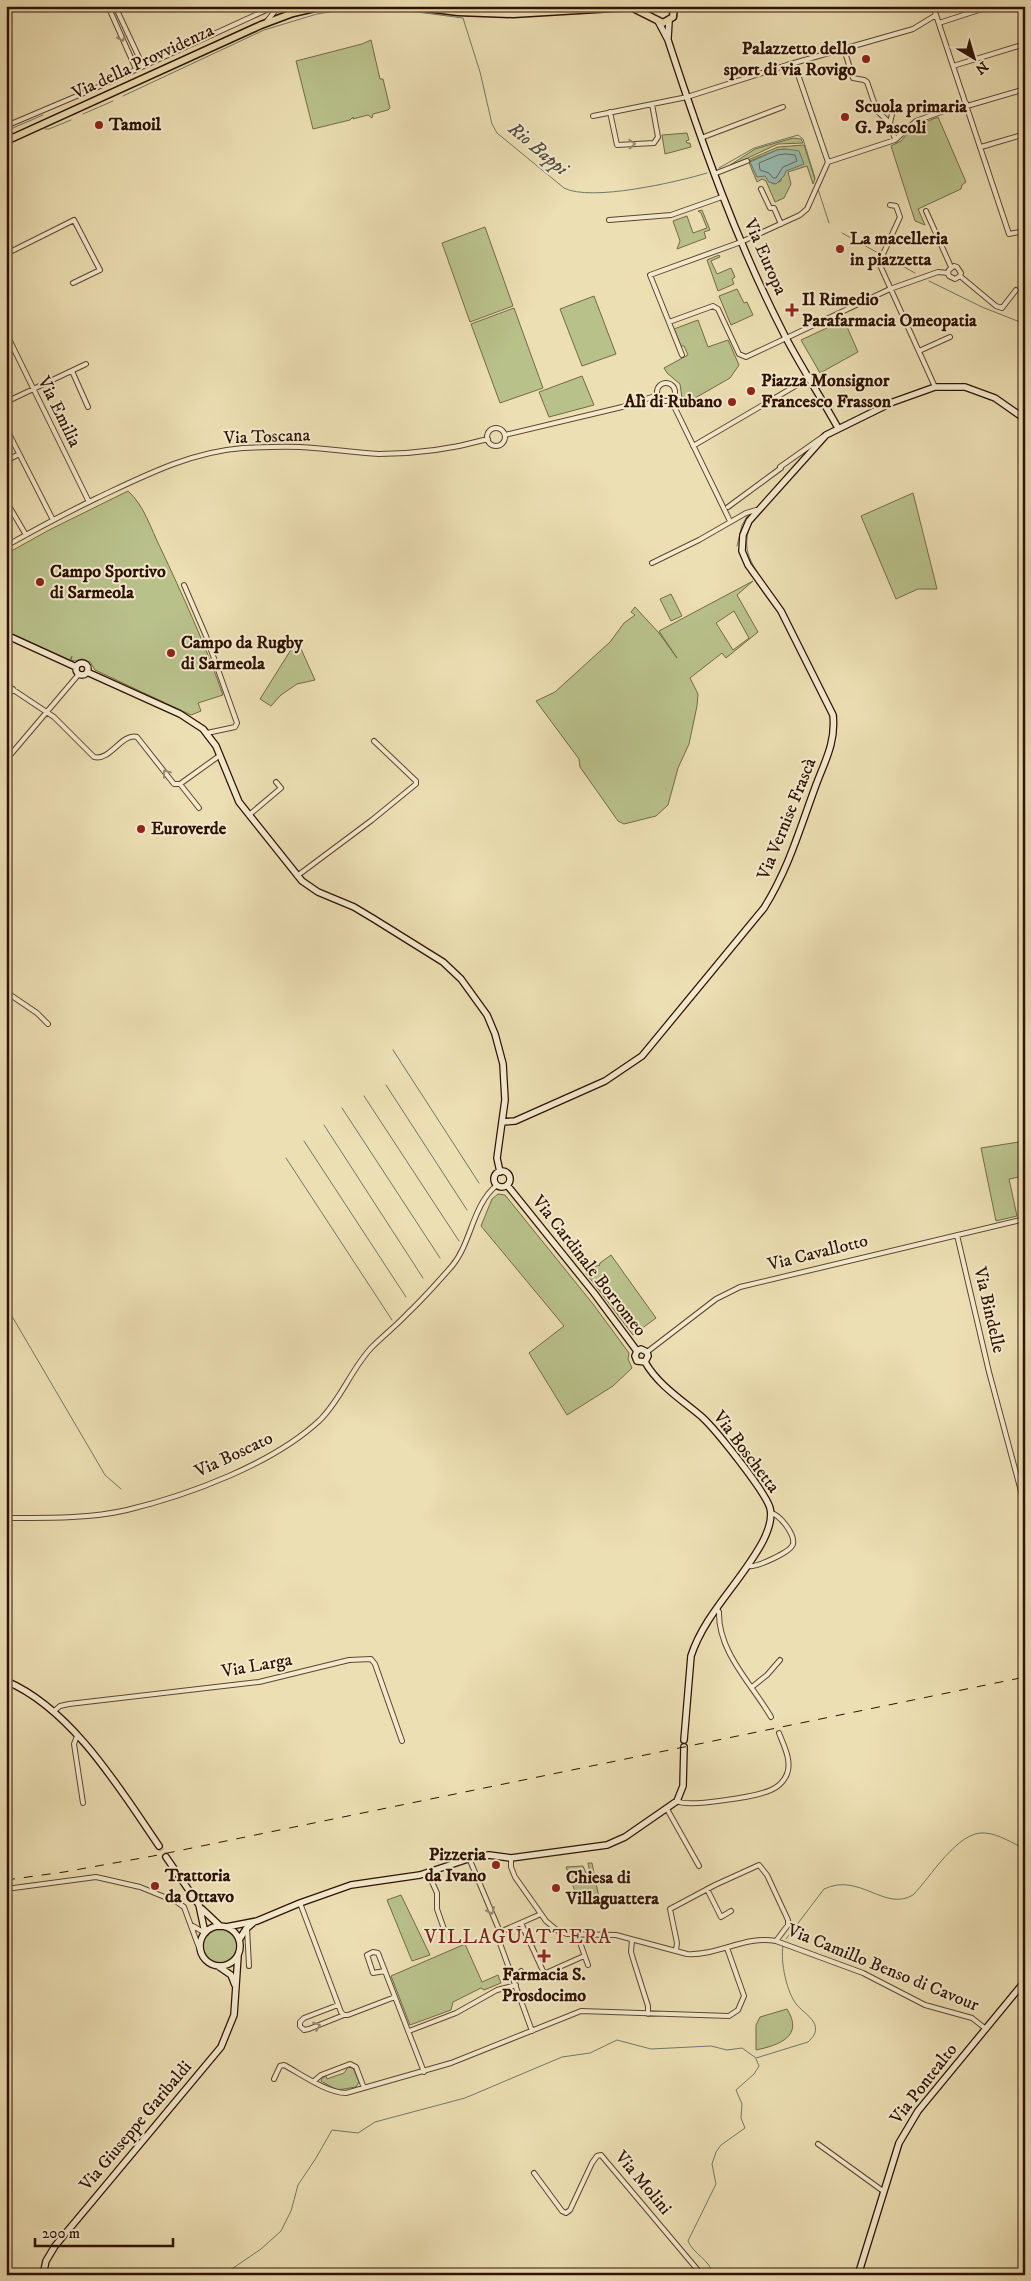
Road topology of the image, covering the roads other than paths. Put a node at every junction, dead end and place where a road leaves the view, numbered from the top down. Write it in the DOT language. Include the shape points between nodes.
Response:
graph roads {
  1 [pos="108,6"];
  2 [pos="116,6"];
  3 [pos="291,6"];
  4 [pos="323,6"];
  5 [pos="410,6"];
  6 [pos="646,6"];
  7 [pos="652,6"];
  8 [pos="933,6"];
  9 [pos="276,7"];
  10 [pos="629,8"];
  11 [pos="677,8"];
  12 [pos="985,8"];
  13 [pos="458,9"];
  14 [pos="293,14"];
  15 [pos="936,15"];
  16 [pos="286,16"];
  17 [pos="652,16"];
  18 [pos="658,21"];
  19 [pos="669,21"];
  20 [pos="939,23"];
  21 [pos="265,24"];
  22 [pos="668,40"];
  23 [pos="1025,44"];
  24 [pos="844,48"];
  25 [pos="158,59"];
  26 [pos="794,63"];
  27 [pos="143,66"];
  28 [pos="953,66"];
  29 [pos="136,69"];
  30 [pos="163,70"];
  31 [pos="115,79"];
  32 [pos="1025,89"];
  33 [pos="120,90"];
  34 [pos="687,97"];
  35 [pos="652,104"];
  36 [pos="967,105"];
  37 [pos="783,107"];
  38 [pos="610,112"];
  39 [pos="892,114"];
  40 [pos="593,116"];
  41 [pos="890,123"];
  42 [pos="6,126"];
  43 [pos="1025,134"];
  44 [pos="701,138"];
  45 [pos="895,140"];
  46 [pos="6,141"];
  47 [pos="981,148"];
  48 [pos="747,162"];
  49 [pos="828,162"];
  50 [pos="713,172"];
  51 [pos="762,188"];
  52 [pos="722,196"];
  53 [pos="890,205"];
  54 [pos="926,211"];
  55 [pos="609,220"];
  56 [pos="781,224"];
  57 [pos="1025,231"];
  58 [pos="741,242"];
  59 [pos="6,254"];
  60 [pos="951,267"];
  61 [pos="948,273"];
  62 [pos="960,276"];
  63 [pos="73,283"];
  64 [pos="890,290"];
  65 [pos="1016,290"];
  66 [pos="670,322"];
  67 [pos="6,333"];
  68 [pos="950,337"];
  69 [pos="786,338"];
  70 [pos="13,348"];
  71 [pos="919,351"];
  72 [pos="6,352"];
  73 [pos="682,355"];
  74 [pos="86,364"];
  75 [pos="72,371"];
  76 [pos="809,378"];
  77 [pos="935,387"];
  78 [pos="33,390"];
  79 [pos="658,395"];
  80 [pos="671,400"];
  81 [pos="6,402"];
  82 [pos="88,407"];
  83 [pos="1025,418"];
  84 [pos="6,428"];
  85 [pos="838,428"];
  86 [pos="505,435"];
  87 [pos="826,435"];
  88 [pos="488,439"];
  89 [pos="693,446"];
  90 [pos="19,454"];
  91 [pos="6,461"];
  92 [pos="6,501"];
  93 [pos="89,502"];
  94 [pos="728,507"];
  95 [pos="756,510"];
  96 [pos="729,519"];
  97 [pos="53,520"];
  98 [pos="26,534"];
  99 [pos="6,546"];
  100 [pos="652,563"];
  101 [pos="184,585"];
  102 [pos="6,635"];
  103 [pos="76,667"];
  104 [pos="87,672"];
  105 [pos="79,674"];
  106 [pos="6,685"];
  107 [pos="13,689"];
  108 [pos="6,697"];
  109 [pos="47,712"];
  110 [pos="207,733"];
  111 [pos="374,741"];
  112 [pos="219,756"];
  113 [pos="6,760"];
  114 [pos="276,782"];
  115 [pos="180,784"];
  116 [pos="199,808"];
  117 [pos="249,815"];
  118 [pos="297,876"];
  119 [pos="6,992"];
  120 [pos="48,1024"];
  121 [pos="502,1122"];
  122 [pos="500,1172"];
  123 [pos="497,1184"];
  124 [pos="507,1185"];
  125 [pos="1025,1220"];
  126 [pos="958,1235"];
  127 [pos="637,1352"];
  128 [pos="647,1352"];
  129 [pos="645,1362"];
  130 [pos="1025,1506"];
  131 [pos="771,1514"];
  132 [pos="6,1518"];
  133 [pos="748,1566"];
  134 [pos="717,1609"];
  135 [pos="780,1660"];
  136 [pos="6,1681"];
  137 [pos="752,1687"];
  138 [pos="53,1712"];
  139 [pos="771,1717"];
  140 [pos="779,1734"];
  141 [pos="77,1736"];
  142 [pos="684,1740"];
  143 [pos="402,1741"];
  144 [pos="684,1747"];
  145 [pos="677,1801"];
  146 [pos="82,1803"];
  147 [pos="667,1809"];
  148 [pos="159,1846"];
  149 [pos="166,1857"];
  150 [pos="469,1858"];
  151 [pos="511,1858"];
  152 [pos="699,1866"];
  153 [pos="428,1873"];
  154 [pos="6,1889"];
  155 [pos="707,1889"];
  156 [pos="300,1903"];
  157 [pos="199,1905"];
  158 [pos="731,1911"];
  159 [pos="541,1914"];
  160 [pos="203,1920"];
  161 [pos="521,1923"];
  162 [pos="191,1924"];
  163 [pos="223,1926"];
  164 [pos="246,1926"];
  165 [pos="444,1929"];
  166 [pos="500,1932"];
  167 [pos="204,1933"];
  168 [pos="577,1934"];
  169 [pos="240,1940"];
  170 [pos="632,1940"];
  171 [pos="776,1941"];
  172 [pos="727,1948"];
  173 [pos="676,1950"];
  174 [pos="201,1953"];
  175 [pos="238,1956"];
  176 [pos="584,1956"];
  177 [pos="588,1965"];
  178 [pos="218,1966"];
  179 [pos="249,1966"];
  180 [pos="385,1970"];
  181 [pos="521,1971"];
  182 [pos="543,1971"];
  183 [pos="1025,1981"];
  184 [pos="516,1985"];
  185 [pos="236,1989"];
  186 [pos="395,1997"];
  187 [pos="338,2006"];
  188 [pos="648,2014"];
  189 [pos="344,2015"];
  190 [pos="986,2028"];
  191 [pos="532,2031"];
  192 [pos="408,2032"];
  193 [pos="424,2072"];
  194 [pos="274,2079"];
  195 [pos="314,2081"];
  196 [pos="364,2088"];
  197 [pos="818,2144"];
  198 [pos="534,2173"];
  199 [pos="883,2190"];
  200 [pos="43,2275"];
  201 [pos="702,2275"];
  202 [pos="858,2275"];
  1 -- 29 [label="street, one-way"];
  2 -- 27 [label="street"];
  3 -- 14 [label="street"];
  4 -- 14 [label="main road, Via della Provvidenza"];
  5 -- 13 [label="main road"];
  6 -- 10 [label="main road"];
  7 -- 17 [label="main road"];
  8 -- 15 [label="street"];
  9 -- 16 [label="street"];
  9 -- 21 [label="street"];
  9 -- 25 [label="street, Via della Provvidenza"];
  10 -- 13 [label="main road" via="513,14"];
  10 -- 17 [label="main road"];
  11 -- 19 [label="main road"];
  12 -- 20 [label="street"];
  14 -- 16 [label="main road, Via della Provvidenza"];
  15 -- 20 [label="street"];
  15 -- 24 [label="street" via="913,29"];
  16 -- 21 [label="main road, Via della Provvidenza"];
  17 -- 18 [label="main road"];
  18 -- 19 [label="main road"];
  18 -- 22 [label="street, Via Europa"];
  19 -- 22 [label="street, Via Europa"];
  20 -- 28 [label="street"];
  21 -- 30 [label="main road, Via della Provvidenza"];
  22 -- 34 [label="street, Via Europa"];
  23 -- 28 [label="street"];
  24 -- 26 [label="street"];
  24 -- 41 [label="street" via="853,78 867,82 877,111"];
  25 -- 27 [label="street, Via della Provvidenza"];
  25 -- 30 [label="street"];
  26 -- 34 [label="street"];
  26 -- 49 [label="street"];
  27 -- 29 [label="street, Via della Provvidenza"];
  28 -- 36 [label="street"];
  29 -- 31 [label="street, Via della Provvidenza"];
  30 -- 33 [label="main road, Via della Provvidenza"];
  31 -- 33 [label="street"];
  31 -- 42 [label="street, Via della Provvidenza"];
  32 -- 36 [label="street"];
  33 -- 46 [label="main road, Via della Provvidenza"];
  34 -- 35 [label="street"];
  34 -- 44 [label="street, Via Europa"];
  35 -- 38 [label="street"];
  38 -- 35 [label="street, one-way" via="617,145 654,143 658,137"];
  36 -- 45 [label="street" via="916,121"];
  36 -- 47 [label="street"];
  37 -- 44 [label="street"];
  38 -- 40 [label="street"];
  39 -- 41 [label="street"];
  41 -- 45 [label="street"];
  43 -- 47 [label="street"];
  44 -- 50 [label="street, Via Europa"];
  45 -- 49 [label="street"];
  47 -- 57 [label="street" via="1009,234"];
  48 -- 50 [label="street"];
  49 -- 56 [label="street" via="804,213"];
  50 -- 52 [label="street, Via Europa"];
  51 -- 56 [label="street"];
  52 -- 55 [label="street" via="671,215"];
  52 -- 58 [label="street, Via Europa"];
  53 -- 64 [label="street" via="896,206 900,217 879,263"];
  54 -- 60 [label="street"];
  56 -- 58 [label="street"];
  58 -- 66 [label="street" via="650,275"];
  58 -- 69 [label="street, Via Europa"];
  59 -- 63 [label="street" via="74,220 100,270"];
  60 -- 61 [label="street"];
  60 -- 62 [label="street" via="960,269"];
  61 -- 62 [label="street" via="951,279"];
  61 -- 64 [label="street" via="938,272"];
  62 -- 65 [label="street" via="1002,308"];
  64 -- 69 [label="street"];
  64 -- 71 [label="street"];
  66 -- 69 [label="street" via="713,306 718,309 742,356"];
  66 -- 73 [label="street"];
  67 -- 70 [label="street, Via Emilia"];
  68 -- 71 [label="street"];
  69 -- 76 [label="street, Via Europa"];
  70 -- 72 [label="street"];
  70 -- 78 [label="street, Via Emilia"];
  71 -- 77 [label="street"];
  74 -- 75 [label="street"];
  75 -- 78 [label="street"];
  75 -- 82 [label="street"];
  76 -- 85 [label="street, Via Europa"];
  76 -- 89 [label="street"];
  77 -- 83 [label="street, Via Vernise Frascà" via="966,387 983,392"];
  77 -- 85 [label="street, Via Vernise Frascà" via="893,402"];
  78 -- 81 [label="street"];
  78 -- 93 [label="street, Via Emilia"];
  79 -- 80 [label="street" via="663,401"];
  79 -- 80 [label="street, Via Toscana" via="659,387 668,383 675,392"];
  79 -- 86 [label="street, Via Toscana" via="622,408"];
  80 -- 89 [label="street"];
  84 -- 90 [label="street"];
  85 -- 87 [label="street, Via Vernise Frascà"];
  86 -- 88 [label="street, Via Toscana" via="502,430 493,429"];
  86 -- 88 [label="street, Via Toscana" via="500,445 494,445"];
  87 -- 94 [label="street, Via Vernise Frascà"];
  87 -- 95 [label="street, Via Vernise Frascà"];
  88 -- 93 [label="street, Via Toscana" via="409,453 301,447 241,448 175,463"];
  89 -- 96 [label="street"];
  90 -- 91 [label="street"];
  90 -- 97 [label="street"];
  92 -- 98 [label="street"];
  93 -- 97 [label="street, Via Toscana"];
  95 -- 100 [label="street, Via Vernise Frascà"];
  95 -- 121 [label="street, Via Vernise Frascà" via="743,535 742,552 781,612 833,715 830,752 792,854 764,908 642,1056 605,1081 515,1121"];
  97 -- 98 [label="street, Via Toscana"];
  98 -- 99 [label="street, Via Toscana"];
  101 -- 110 [label="street" via="237,723 230,729"];
  102 -- 103 [label="street, Via Cardinale Borromeo"];
  103 -- 104 [label="street, Via Cardinale Borromeo" via="83,663 88,667"];
  103 -- 105 [label="street"];
  104 -- 105 [label="street"];
  104 -- 110 [label="street, Via Cardinale Borromeo" via="180,714"];
  105 -- 109 [label="street"];
  106 -- 107 [label="street"];
  107 -- 108 [label="street"];
  107 -- 109 [label="street"];
  109 -- 113 [label="street"];
  115 -- 109 [label="street, one-way" via="174,784 137,737 130,737 102,757 94,757"];
  110 -- 112 [label="street, Via Cardinale Borromeo"];
  111 -- 118 [label="street" via="416,784"];
  112 -- 115 [label="street"];
  112 -- 117 [label="street, Via Cardinale Borromeo" via="234,792"];
  114 -- 117 [label="street" via="281,788"];
  115 -- 116 [label="street"];
  117 -- 118 [label="street, Via Cardinale Borromeo"];
  118 -- 121 [label="street, Via Cardinale Borromeo" via="318,892 354,907 443,962 461,979 485,1012 500,1050 505,1088"];
  119 -- 120 [label="street"];
  121 -- 122 [label="street, Via Cardinale Borromeo" via="497,1158"];
  122 -- 123 [label="street, Via Cardinale Borromeo" via="495,1176"];
  122 -- 124 [label="street, Via Cardinale Borromeo" via="509,1175"];
  123 -- 124 [label="street"];
  123 -- 132 [label="street, Via Boscato" via="485,1197 457,1260 372,1346 328,1411 278,1452 216,1480 126,1510 53,1518"];
  124 -- 127 [label="street, Via Cardinale Borromeo"];
  125 -- 126 [label="street, Via Cavallotto"];
  126 -- 128 [label="street, Via Cavallotto" via="740,1288 716,1299"];
  126 -- 130 [label="street, Via Bindelle" via="989,1372"];
  127 -- 128 [label="street"];
  127 -- 129 [label="street, Via Cardinale Borromeo" via="636,1359"];
  128 -- 129 [label="street"];
  129 -- 131 [label="street, Via Boschetta" via="657,1379 716,1432 766,1499"];
  131 -- 133 [label="street, Via Boschetta" via="764,1538"];
  131 -- 133 [label="street" via="782,1520 793,1537 793,1543 771,1560"];
  133 -- 134 [label="street, Via Boschetta"];
  134 -- 137 [label="street" via="727,1649"];
  134 -- 142 [label="street, Via Boschetta" via="702,1629 691,1656"];
  135 -- 137 [label="street"];
  136 -- 138 [label="street" via="32,1695"];
  137 -- 139 [label="street"];
  138 -- 141 [label="street"];
  138 -- 143 [label="street, Via Larga" via="60,1706 258,1682 349,1660 370,1659 375,1664"];
  140 -- 145 [label="street" via="789,1763 783,1781 773,1790 705,1802 686,1804"];
  141 -- 146 [label="street" via="74,1744"];
  141 -- 148 [label="street" via="102,1764"];
  144 -- 145 [label="street" via="683,1786"];
  145 -- 147 [label="street"];
  147 -- 151 [label="street" via="607,1845"];
  147 -- 152 [label="street"];
  149 -- 157 [label="street"];
  150 -- 151 [label="street" via="489,1855"];
  150 -- 153 [label="street"];
  150 -- 166 [label="street, one-way"];
  151 -- 159 [label="street, Via Camillo Benso di Cavour" via="510,1867 515,1877"];
  153 -- 156 [label="street" via="351,1885"];
  153 -- 165 [label="street" via="437,1894 437,1909"];
  154 -- 162 [label="street" via="87,1877 112,1880 177,1902 184,1907"];
  155 -- 158 [label="street" via="721,1917"];
  155 -- 171 [label="street" via="755,1866 762,1867 788,1920"];
  155 -- 173 [label="street" via="670,1909"];
  156 -- 164 [label="street"];
  156 -- 187 [label="street"];
  157 -- 160 [label="street"];
  157 -- 163 [label="street"];
  159 -- 161 [label="street"];
  159 -- 168 [label="street, Via Camillo Benso di Cavour" via="558,1931"];
  160 -- 162 [label="street" via="198,1926"];
  160 -- 167 [label="street"];
  161 -- 166 [label="street"];
  161 -- 182 [label="street"];
  162 -- 167 [label="street"];
  162 -- 174 [label="street"];
  163 -- 164 [label="street"];
  163 -- 167 [label="street"];
  163 -- 169 [label="street" via="237,1934"];
  164 -- 169 [label="street"];
  164 -- 179 [label="street"];
  166 -- 184 [label="street" via="498,1938"];
  167 -- 174 [label="street" via="200,1942"];
  168 -- 170 [label="street, Via Camillo Benso di Cavour" via="616,1935"];
  168 -- 176 [label="street"];
  169 -- 175 [label="street"];
  170 -- 173 [label="street, Via Camillo Benso di Cavour"];
  170 -- 188 [label="street" via="631,1952"];
  171 -- 172 [label="street, Via Camillo Benso di Cavour" via="767,1939"];
  171 -- 190 [label="street, Via Camillo Benso di Cavour" via="863,1973 925,2005 972,2018"];
  172 -- 173 [label="street, Via Camillo Benso di Cavour" via="697,1955"];
  172 -- 188 [label="street" via="744,1996 738,2010 723,2017"];
  174 -- 178 [label="street" via="208,1962"];
  175 -- 178 [label="street" via="229,1964"];
  175 -- 185 [label="street, Via Giuseppe Garibaldi"];
  176 -- 177 [label="street"];
  176 -- 182 [label="street" via="546,1973"];
  178 -- 185 [label="street" via="231,1976"];
  180 -- 180 [label="street" via="373,1973 367,1955 378,1952"];
  180 -- 186 [label="street"];
  181 -- 182 [label="street" via="525,1978 530,1979"];
  183 -- 190 [label="street, Via Pontealto"];
  184 -- 191 [label="street"];
  184 -- 192 [label="street" via="497,1990 456,2013"];
  185 -- 200 [label="street, Via Giuseppe Garibaldi" via="234,2015 221,2047 55,2246 46,2261"];
  186 -- 189 [label="street"];
  186 -- 192 [label="street"];
  187 -- 189 [label="street"];
  187 -- 189 [label="street, one-way" via="304,2018 300,2026 304,2030 309,2029"];
  188 -- 191 [label="street" via="581,2011"];
  190 -- 199 [label="street, Via Pontealto" via="907,2127"];
  191 -- 193 [label="street"];
  192 -- 193 [label="street"];
  193 -- 196 [label="street"];
  194 -- 195 [label="street" via="280,2066 284,2065"];
  195 -- 196 [label="street" via="338,2093"];
  195 -- 196 [label="street" via="350,2064 356,2067"];
  197 -- 199 [label="street"];
  198 -- 201 [label="street, Via Molini" via="566,2212 570,2210 592,2163 601,2155"];
  199 -- 202 [label="street, Via Pontealto"];
}
